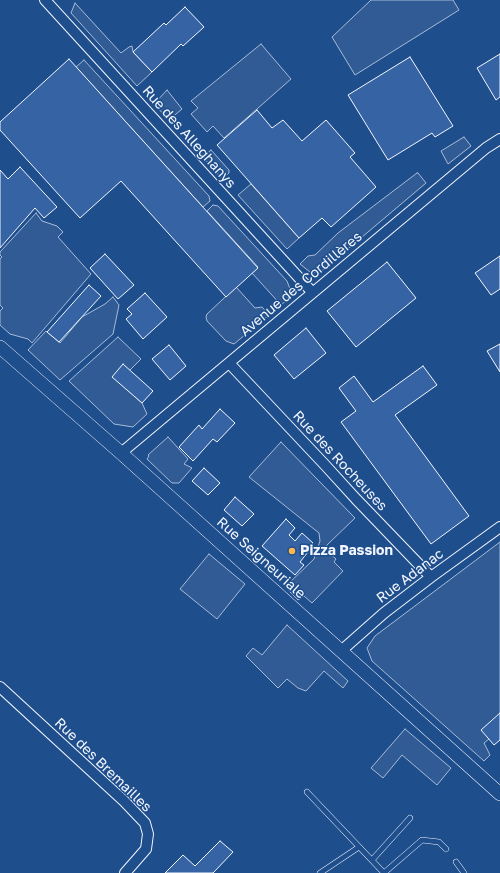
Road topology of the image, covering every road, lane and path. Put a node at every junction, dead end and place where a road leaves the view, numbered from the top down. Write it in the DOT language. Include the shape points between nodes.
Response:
graph roads {
  1 [pos="46,0"];
  2 [pos="500,139"];
  3 [pos="312,292"];
  4 [pos="0,347"];
  5 [pos="229,363"];
  6 [pos="121,453"];
  7 [pos="500,527"];
  8 [pos="431,577"];
  9 [pos="341,651"];
  10 [pos="0,687"];
  11 [pos="307,792"];
  12 [pos="500,794"];
  13 [pos="410,818"];
  14 [pos="359,847"];
  15 [pos="446,849"];
  16 [pos="372,860"];
  17 [pos="456,862"];
  18 [pos="125,873"];
  19 [pos="320,873"];
  20 [pos="384,873"];
  21 [pos="464,873"];
  1 -- 3 [label="street, Rue des Alleghanys"];
  2 -- 3 [label="street, Avenue des Cordillères"];
  3 -- 5 [label="street, Avenue des Cordillères"];
  4 -- 6 [label="street, Rue Seigneuriale"];
  5 -- 6 [label="street, Avenue des Cordillères"];
  5 -- 8 [label="street, Rue des Rocheuses"];
  6 -- 9 [label="street, Rue Seigneuriale"];
  7 -- 8 [label="street, Rue Adanac"];
  8 -- 9 [label="street, Rue Adanac" via="384,613"];
  9 -- 12 [label="street, Rue Seigneuriale"];
  10 -- 18 [label="street, Rue des Bremailles" via="145,823 148,834 146,849"];
  11 -- 14 [label="lane"];
  13 -- 16 [label="lane"];
  14 -- 16 [label="lane"];
  14 -- 19 [label="lane"];
  15 -- 20 [label="lane" via="439,842 422,840"];
  16 -- 20 [label="lane"];
  17 -- 21 [label="lane"];
}
